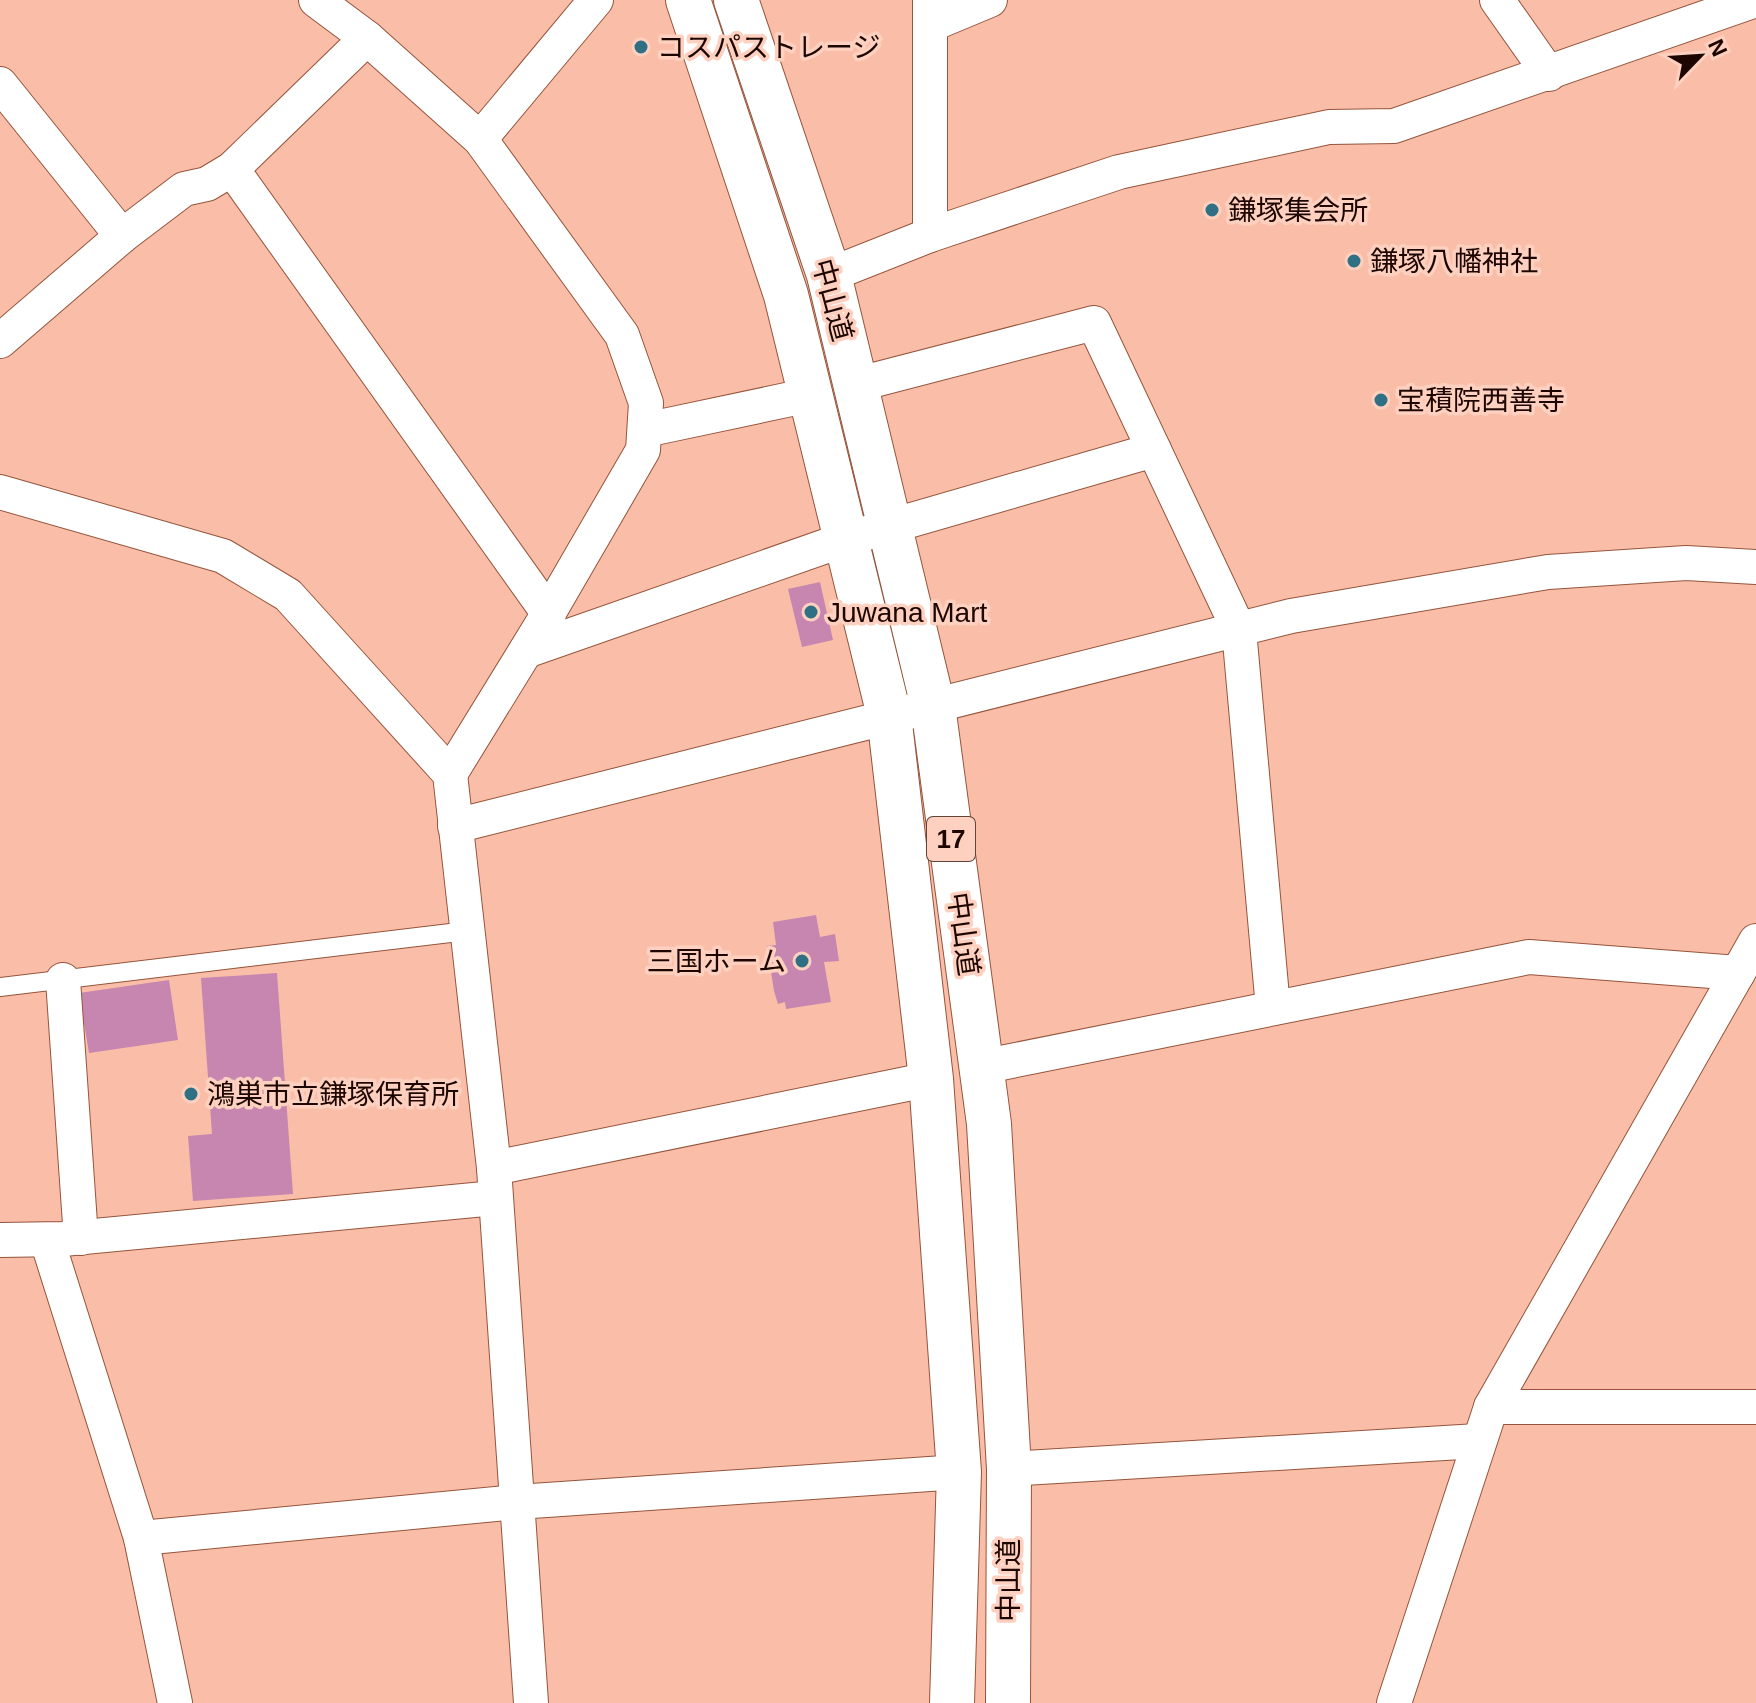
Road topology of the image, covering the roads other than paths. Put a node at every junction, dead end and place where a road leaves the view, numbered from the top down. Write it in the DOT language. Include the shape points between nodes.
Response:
graph roads {
  1 [pos="316,0"];
  2 [pos="596,0"];
  3 [pos="688,0"];
  4 [pos="736,0"];
  5 [pos="990,0"];
  6 [pos="1497,0"];
  7 [pos="1756,0"];
  8 [pos="930,13"];
  9 [pos="367,38"];
  10 [pos="1549,74"];
  11 [pos="0,84"];
  12 [pos="480,139"];
  13 [pos="232,169"];
  14 [pos="930,235"];
  15 [pos="122,236"];
  16 [pos="829,275"];
  17 [pos="0,341"];
  18 [pos="855,385"];
  19 [pos="810,395"];
  20 [pos="645,430"];
  21 [pos="1154,450"];
  22 [pos="0,492"];
  23 [pos="890,525"];
  24 [pos="846,539"];
  25 [pos="1756,567"];
  26 [pos="549,614"];
  27 [pos="1239,630"];
  28 [pos="526,651"];
  29 [pos="933,706"];
  30 [pos="889,715"];
  31 [pos="450,774"];
  32 [pos="455,826"];
  33 [pos="467,931"];
  34 [pos="1756,941"];
  35 [pos="1738,973"];
  36 [pos="63,980"];
  37 [pos="0,987"];
  38 [pos="1273,1008"];
  39 [pos="981,1067"];
  40 [pos="931,1079"];
  41 [pos="494,1183"];
  42 [pos="81,1238"];
  43 [pos="0,1240"];
  44 [pos="47,1240"];
  45 [pos="1491,1407"];
  46 [pos="1756,1407"];
  47 [pos="1478,1441"];
  48 [pos="1009,1469"];
  49 [pos="959,1472"];
  50 [pos="517,1502"];
  51 [pos="141,1538"];
  52 [pos="175,1703"];
  53 [pos="531,1703"];
  54 [pos="952,1703"];
  55 [pos="1008,1703"];
  56 [pos="1394,1703"];
  1 -- 9 [label="street"];
  2 -- 12 [label="street"];
  3 -- 19 [label="highway, 中山道 / 17" via="786,295"];
  4 -- 16 [label="highway, 中山道 / 17"];
  5 -- 8 [label="street"];
  6 -- 10 [label="street"];
  7 -- 10 [label="street"];
  8 -- 14 [label="street"];
  9 -- 12 [label="street"];
  9 -- 13 [label="street"];
  10 -- 14 [label="street" via="1394,126 1329,127 1119,172"];
  11 -- 15 [label="street"];
  12 -- 20 [label="street" via="622,335 646,403"];
  13 -- 15 [label="street" via="207,184 184,189"];
  13 -- 26 [label="street"];
  14 -- 16 [label="street"];
  15 -- 17 [label="street"];
  16 -- 18 [label="highway, 中山道 / 17"];
  18 -- 21 [label="street" via="1094,323"];
  18 -- 23 [label="highway, 中山道 / 17"];
  19 -- 20 [label="street"];
  19 -- 24 [label="highway, 中山道 / 17"];
  20 -- 26 [label="street" via="643,450"];
  21 -- 23 [label="street"];
  21 -- 27 [label="street"];
  22 -- 31 [label="street" via="223,556 288,595"];
  23 -- 24 [label="street"];
  23 -- 29 [label="highway, 中山道 / 17"];
  24 -- 28 [label="street"];
  24 -- 30 [label="highway, 中山道 / 17"];
  25 -- 27 [label="street" via="1686,563 1548,572 1291,616"];
  26 -- 28 [label="street"];
  27 -- 29 [label="street"];
  27 -- 38 [label="street"];
  28 -- 31 [label="street"];
  29 -- 30 [label="street"];
  29 -- 39 [label="highway, 中山道 / 17"];
  30 -- 32 [label="street"];
  30 -- 40 [label="highway, 中山道 / 17"];
  31 -- 32 [label="street"];
  32 -- 33 [label="street"];
  33 -- 36 [label="lane"];
  33 -- 41 [label="street"];
  34 -- 35 [label="street"];
  35 -- 38 [label="street" via="1529,957"];
  35 -- 45 [label="street"];
  36 -- 37 [label="lane"];
  36 -- 42 [label="street"];
  38 -- 39 [label="street"];
  39 -- 48 [label="highway, 中山道 / 17" via="989,1124"];
  40 -- 41 [label="street"];
  40 -- 49 [label="highway, 中山道 / 17"];
  41 -- 42 [label="street"];
  41 -- 50 [label="street"];
  42 -- 44 [label="street"];
  43 -- 44 [label="street"];
  44 -- 51 [label="street"];
  45 -- 46 [label="street"];
  45 -- 47 [label="street"];
  47 -- 48 [label="street"];
  47 -- 56 [label="street"];
  48 -- 55 [label="highway, 中山道 / 17"];
  49 -- 50 [label="street"];
  49 -- 54 [label="highway, 中山道 / 17"];
  50 -- 51 [label="street"];
  50 -- 53 [label="street"];
  51 -- 52 [label="street"];
}
